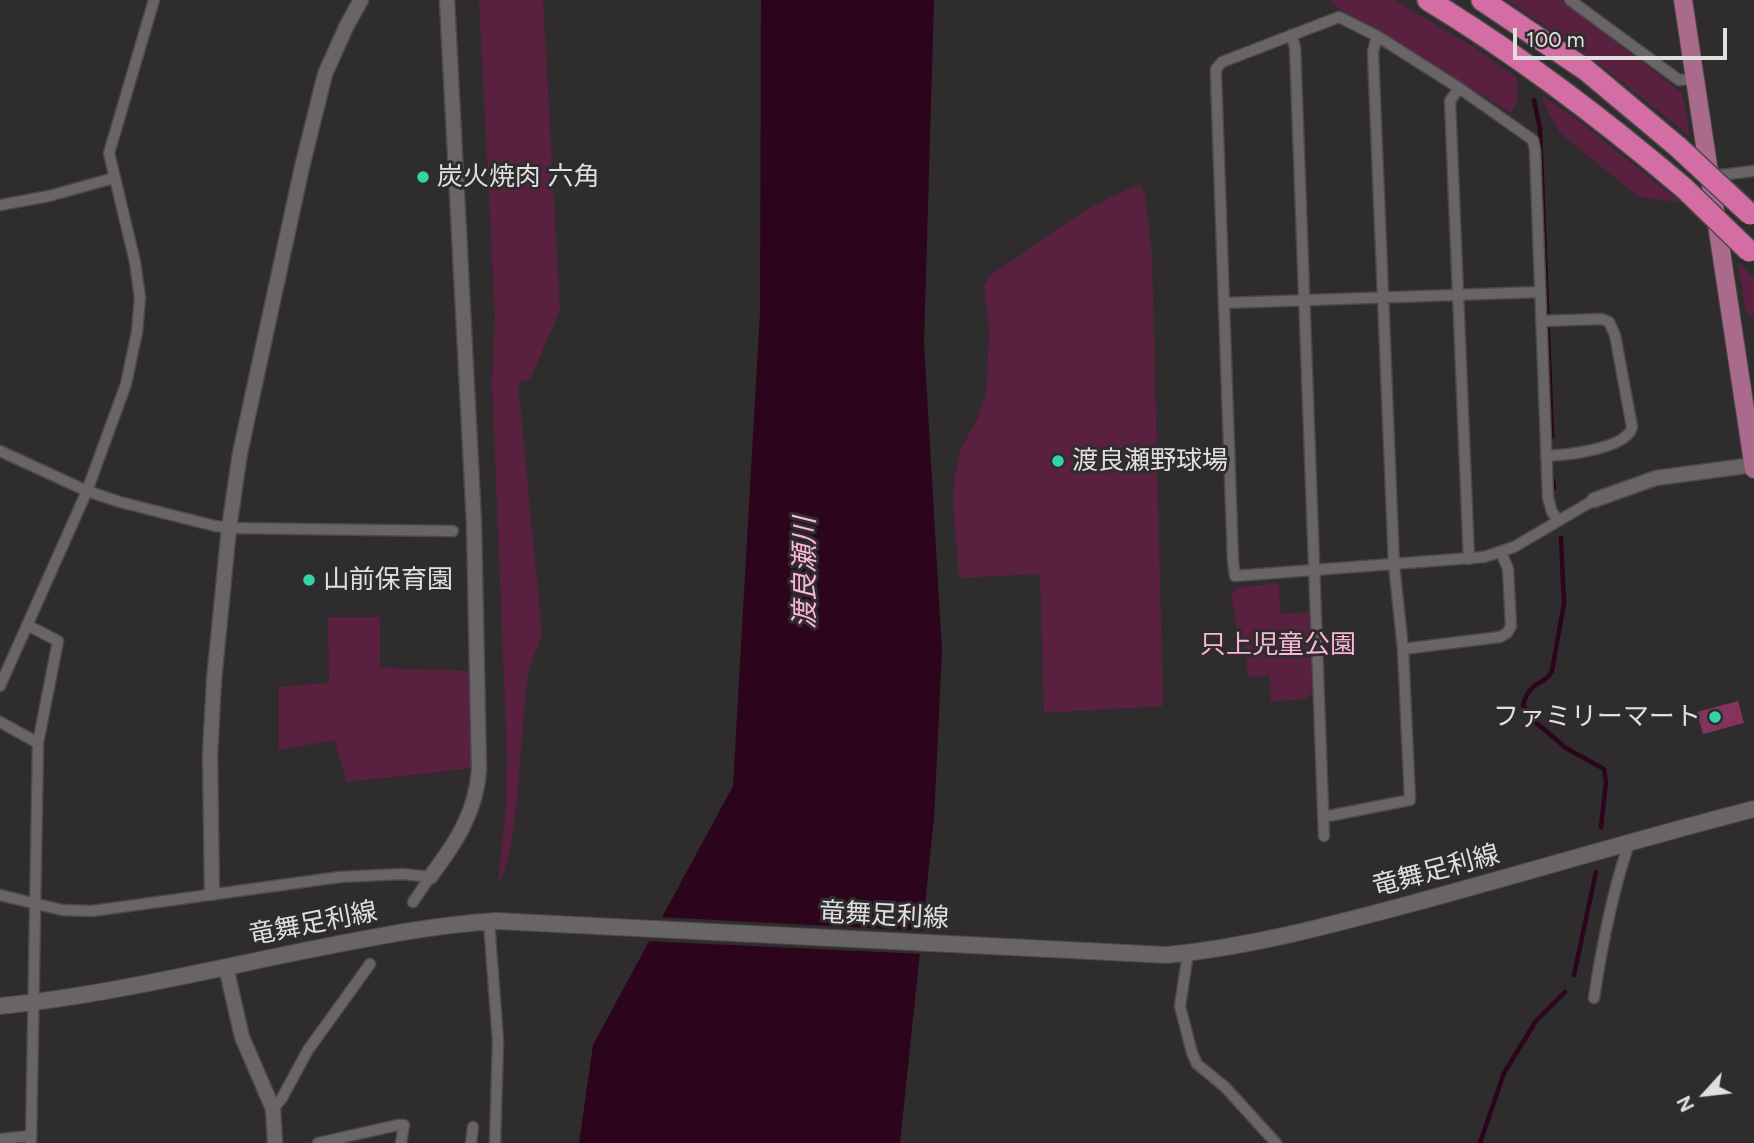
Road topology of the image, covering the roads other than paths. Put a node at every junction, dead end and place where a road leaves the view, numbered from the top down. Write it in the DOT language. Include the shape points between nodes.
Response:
graph roads {
  1 [pos="154,0"];
  2 [pos="361,0"];
  3 [pos="447,0"];
  4 [pos="1428,0"];
  5 [pos="1482,0"];
  6 [pos="1570,0"];
  7 [pos="1683,0"];
  8 [pos="1291,35"];
  9 [pos="1377,36"];
  10 [pos="1695,79"];
  11 [pos="1459,88"];
  12 [pos="1754,172"];
  13 [pos="1708,176"];
  14 [pos="114,177"];
  15 [pos="0,205"];
  16 [pos="1752,216"];
  17 [pos="1752,254"];
  18 [pos="1540,292"];
  19 [pos="1458,295"];
  20 [pos="1383,298"];
  21 [pos="1305,301"];
  22 [pos="1225,303"];
  23 [pos="1541,321"];
  24 [pos="0,450"];
  25 [pos="1546,456"];
  26 [pos="1754,467"];
  27 [pos="86,491"];
  28 [pos="1594,500"];
  29 [pos="1558,520"];
  30 [pos="229,528"];
  31 [pos="453,531"];
  32 [pos="1501,552"];
  33 [pos="1469,559"];
  34 [pos="1394,565"];
  35 [pos="1315,570"];
  36 [pos="27,625"];
  37 [pos="1403,649"];
  38 [pos="0,686"];
  39 [pos="0,722"];
  40 [pos="38,743"];
  41 [pos="1754,809"];
  42 [pos="1324,817"];
  43 [pos="1324,836"];
  44 [pos="1630,841"];
  45 [pos="430,877"];
  46 [pos="212,893"];
  47 [pos="0,895"];
  48 [pos="413,902"];
  49 [pos="37,905"];
  50 [pos="497,921"];
  51 [pos="1188,953"];
  52 [pos="370,964"];
  53 [pos="226,967"];
  54 [pos="1594,998"];
  55 [pos="33,1003"];
  56 [pos="0,1006"];
  57 [pos="273,1109"];
  58 [pos="473,1127"];
  59 [pos="0,1139"];
  60 [pos="31,1139"];
  61 [pos="275,1143"];
  62 [pos="318,1143"];
  63 [pos="401,1143"];
  64 [pos="471,1143"];
  65 [pos="495,1143"];
  66 [pos="1276,1143"];
  1 -- 14 [label="street" via="109,153"];
  2 -- 30 [label="street" via="325,74 311,129 240,453"];
  3 -- 45 [label="street" via="474,523 479,770 469,817"];
  4 -- 17 [label="highway, bridge" via="1543,75 1684,188"];
  5 -- 16 [label="highway, bridge" via="1586,71"];
  6 -- 10 [label="street" via="1668,74 1679,80"];
  7 -- 10 [label="main road"];
  8 -- 9 [label="street" via="1339,17"];
  8 -- 21 [label="street"];
  8 -- 22 [label="street" via="1222,62 1216,69"];
  9 -- 11 [label="street"];
  9 -- 20 [label="street" via="1373,52"];
  10 -- 13 [label="main road"];
  11 -- 18 [label="street" via="1533,140"];
  11 -- 19 [label="street" via="1450,101"];
  12 -- 13 [label="street"];
  13 -- 26 [label="main road"];
  14 -- 15 [label="street"];
  14 -- 27 [label="street" via="135,262 137,332 126,384"];
  18 -- 19 [label="street"];
  18 -- 23 [label="street"];
  19 -- 20 [label="street"];
  19 -- 33 [label="street"];
  20 -- 21 [label="street"];
  20 -- 34 [label="street"];
  21 -- 22 [label="street"];
  21 -- 35 [label="street"];
  22 -- 35 [label="street" via="1235,576"];
  23 -- 25 [label="street"];
  23 -- 25 [label="street" via="1609,322 1632,427 1621,441"];
  24 -- 27 [label="street"];
  25 -- 29 [label="street" via="1549,505"];
  26 -- 28 [label="street" via="1656,478"];
  27 -- 30 [label="street"];
  27 -- 36 [label="street"];
  28 -- 29 [label="street"];
  29 -- 32 [label="street"];
  30 -- 31 [label="street"];
  30 -- 46 [label="street" via="210,754"];
  32 -- 33 [label="street"];
  32 -- 37 [label="street" via="1508,569 1511,626 1507,633"];
  33 -- 34 [label="street"];
  34 -- 35 [label="street"];
  34 -- 37 [label="street"];
  35 -- 42 [label="street"];
  36 -- 38 [label="street"];
  36 -- 40 [label="street" via="58,641"];
  37 -- 42 [label="street" via="1410,800"];
  39 -- 40 [label="street"];
  40 -- 49 [label="street"];
  41 -- 44 [label="main road, 竜舞足利線"];
  42 -- 43 [label="street"];
  44 -- 51 [label="main road, 竜舞足利線" via="1290,935"];
  44 -- 54 [label="street" via="1606,929"];
  45 -- 46 [label="street" via="340,877"];
  45 -- 48 [label="street"];
  46 -- 49 [label="street" via="92,911"];
  47 -- 49 [label="street"];
  49 -- 55 [label="street"];
  50 -- 51 [label="main road, 竜舞足利線"];
  50 -- 53 [label="main road, 竜舞足利線" via="410,930"];
  50 -- 65 [label="street"];
  51 -- 66 [label="street" via="1181,1006 1197,1064 1225,1087"];
  52 -- 57 [label="street" via="308,1050"];
  53 -- 55 [label="main road, 竜舞足利線"];
  53 -- 57 [label="street" via="239,1028"];
  55 -- 56 [label="main road, 竜舞足利線"];
  55 -- 60 [label="street"];
  57 -- 61 [label="street"];
  58 -- 64 [label="street"];
  59 -- 60 [label="street"];
  62 -- 63 [label="street" via="404,1125"];
}
